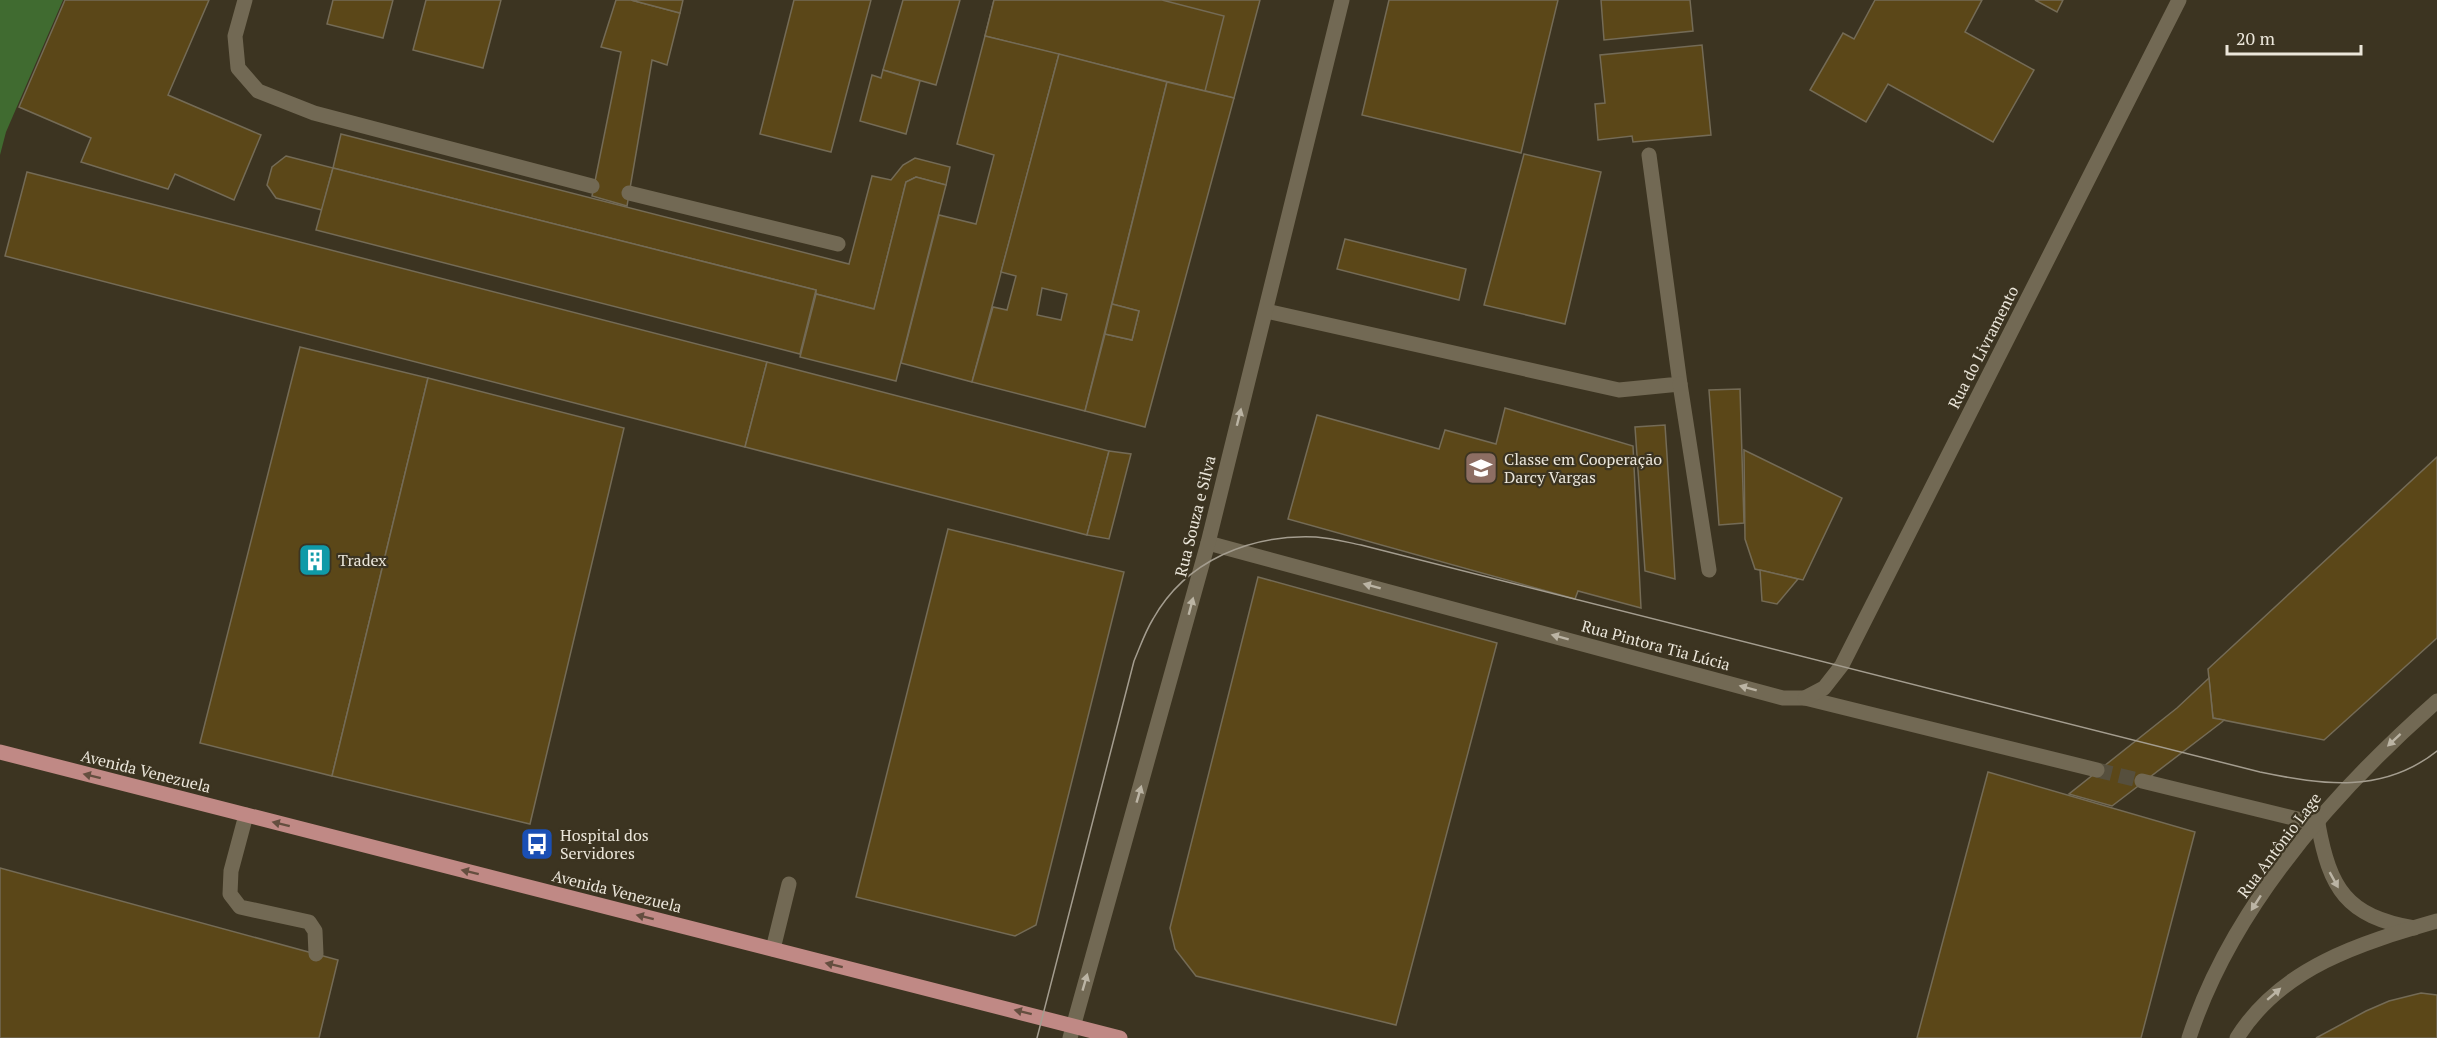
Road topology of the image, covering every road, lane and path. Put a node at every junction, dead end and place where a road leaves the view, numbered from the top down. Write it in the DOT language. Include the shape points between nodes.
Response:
graph roads {
  1 [pos="245,0"];
  2 [pos="1342,0"];
  3 [pos="2179,0"];
  4 [pos="1650,155"];
  5 [pos="592,186"];
  6 [pos="629,193"];
  7 [pos="838,244"];
  8 [pos="1266,311"];
  9 [pos="1680,384"];
  10 [pos="1208,543"];
  11 [pos="1709,570"];
  12 [pos="1805,698"];
  13 [pos="2437,700"];
  14 [pos="0,752"];
  15 [pos="2097,770"];
  16 [pos="2142,781"];
  17 [pos="246,815"];
  18 [pos="2318,824"];
  19 [pos="789,884"];
  20 [pos="2437,921"];
  21 [pos="2414,928"];
  22 [pos="773,949"];
  23 [pos="316,954"];
  24 [pos="1071,1032"];
  25 [pos="1120,1038"];
  26 [pos="2189,1038"];
  27 [pos="2237,1038"];
  1 -- 5 [label="street" via="235,36 238,68 258,91 314,113"];
  2 -- 8 [label="street, Rua Souza e Silva"];
  3 -- 12 [label="street, Rua do Livramento" via="1842,665 1824,688"];
  4 -- 9 [label="street"];
  6 -- 7 [label="street"];
  8 -- 9 [label="street" via="1619,390"];
  10 -- 8 [label="street, Rua Souza e Silva, one-way"];
  9 -- 11 [label="street"];
  12 -- 10 [label="street, Rua Pintora Tia Lúcia, one-way" via="1783,698"];
  24 -- 10 [label="street, Rua Souza e Silva, one-way"];
  12 -- 15 [label="street, Rua Pintora Tia Lúcia"];
  13 -- 18 [label="street, Rua Antônio Lage, one-way" via="2349,784"];
  17 -- 14 [label="main road, Avenida Venezuela, one-way"];
  16 -- 18 [label="street"];
  22 -- 17 [label="main road, Avenida Venezuela, one-way"];
  17 -- 23 [label="street" via="231,871 230,894 240,907 309,922 315,931"];
  18 -- 21 [label="street, one-way" via="2329,870 2357,908 2373,918"];
  18 -- 26 [label="street, Rua Antônio Lage, one-way" via="2271,880 2242,925"];
  19 -- 22 [label="street"];
  20 -- 21 [label="street"];
  27 -- 21 [label="street, one-way" via="2263,1003 2296,976 2324,961"];
  24 -- 22 [label="main road, Avenida Venezuela, one-way"];
  24 -- 25 [label="main road, Avenida Venezuela"];
}
